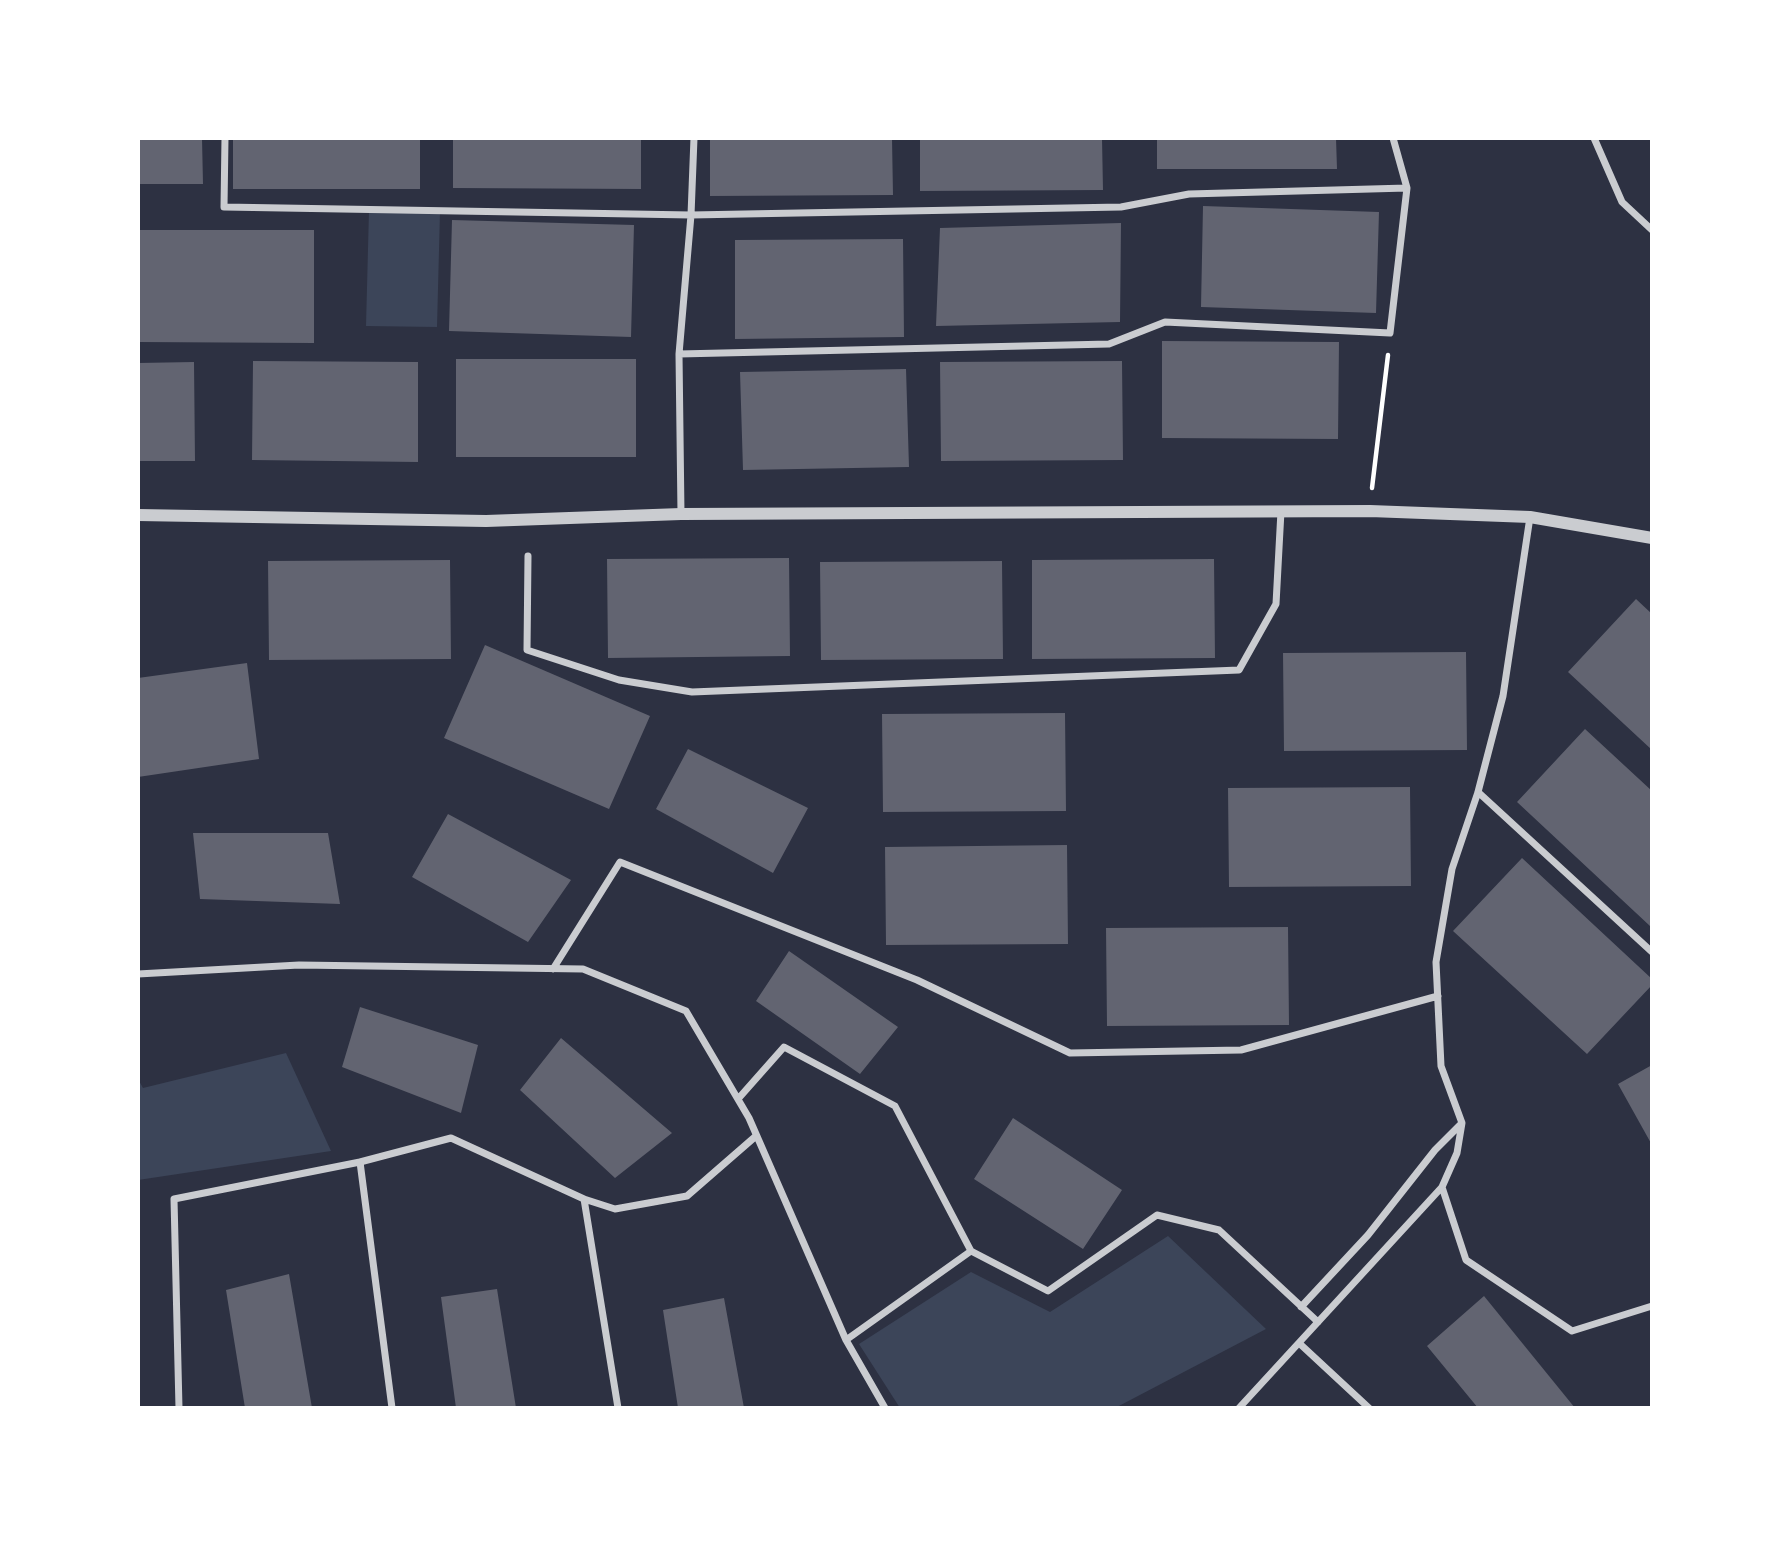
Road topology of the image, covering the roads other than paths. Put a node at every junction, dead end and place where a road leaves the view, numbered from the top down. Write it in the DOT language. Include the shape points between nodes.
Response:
graph roads {
  1 [pos="225,138"];
  2 [pos="694,138"];
  3 [pos="1393,138"];
  4 [pos="1594,138"];
  5 [pos="1407,188"];
  6 [pos="691,215"];
  7 [pos="1652,230"];
  8 [pos="679,354"];
  9 [pos="1281,511"];
  10 [pos="681,514"];
  11 [pos="138,515"];
  12 [pos="1530,517"];
  13 [pos="1652,538"];
  14 [pos="527,556"];
  15 [pos="1478,792"];
  16 [pos="1652,952"];
  17 [pos="553,970"];
  18 [pos="138,974"];
  19 [pos="1438,996"];
  20 [pos="738,1099"];
  21 [pos="1462,1124"];
  22 [pos="757,1136"];
  23 [pos="360,1162"];
  24 [pos="1442,1187"];
  25 [pos="584,1199"];
  26 [pos="971,1251"];
  27 [pos="1652,1306"];
  28 [pos="1301,1307"];
  29 [pos="1318,1322"];
  30 [pos="846,1340"];
  31 [pos="1299,1343"];
  32 [pos="178,1408"];
  33 [pos="392,1408"];
  34 [pos="618,1408"];
  35 [pos="885,1408"];
  36 [pos="1239,1408"];
  37 [pos="1369,1408"];
  1 -- 6 [label="street" via="224,206"];
  2 -- 6 [label="street"];
  3 -- 5 [label="street"];
  4 -- 7 [label="street" via="1622,202"];
  5 -- 6 [label="street" via="1189,194 1121,207"];
  5 -- 8 [label="street" via="1390,333 1165,322 1109,344"];
  6 -- 8 [label="street"];
  8 -- 10 [label="street"];
  9 -- 10 [label="street"];
  9 -- 12 [label="street"];
  9 -- 14 [label="street" via="1276,604 1239,670 692,692 619,680 527,650"];
  10 -- 11 [label="street" via="486,521"];
  12 -- 13 [label="street"];
  12 -- 15 [label="street" via="1503,696"];
  15 -- 16 [label="street"];
  15 -- 19 [label="street" via="1452,869 1436,962"];
  17 -- 18 [label="street" via="299,965"];
  17 -- 19 [label="street" via="620,862 917,980 1070,1053 1241,1050"];
  17 -- 20 [label="street" via="583,969 686,1011"];
  19 -- 21 [label="street" via="1441,1066"];
  20 -- 22 [label="street"];
  20 -- 26 [label="street" via="784,1047 895,1106"];
  21 -- 24 [label="street" via="1457,1153"];
  21 -- 28 [label="street"];
  22 -- 25 [label="street" via="687,1196 615,1209"];
  22 -- 30 [label="street"];
  23 -- 25 [label="street" via="451,1138"];
  23 -- 32 [label="street" via="174,1199"];
  23 -- 33 [label="street"];
  24 -- 27 [label="street" via="1466,1260 1572,1331"];
  24 -- 29 [label="street"];
  25 -- 34 [label="street"];
  26 -- 28 [label="street" via="1048,1291 1157,1215 1219,1230"];
  26 -- 30 [label="street"];
  28 -- 29 [label="street"];
  29 -- 31 [label="street"];
  30 -- 35 [label="street"];
  31 -- 36 [label="street"];
  31 -- 37 [label="street"];
}
